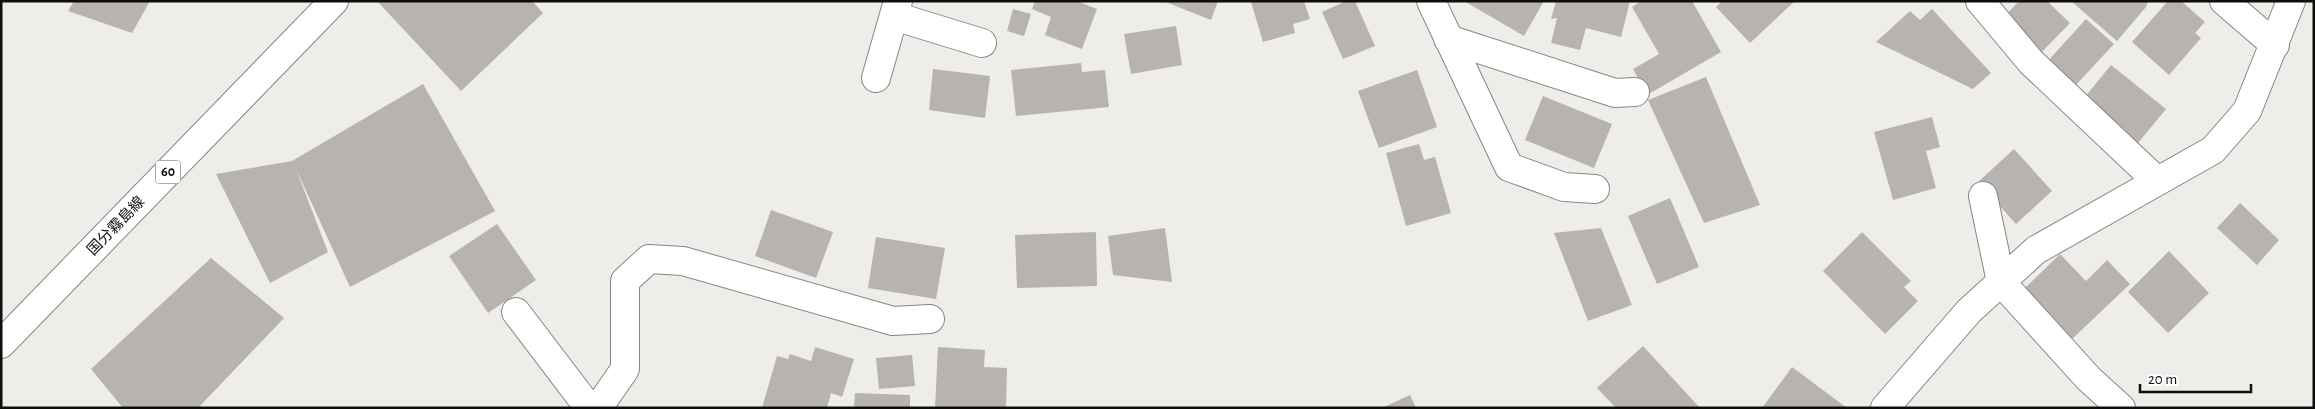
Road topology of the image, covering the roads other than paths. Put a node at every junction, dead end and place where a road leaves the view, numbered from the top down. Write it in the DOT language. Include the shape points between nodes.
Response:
graph roads {
  1 [pos="334,1"];
  2 [pos="1431,1"];
  3 [pos="1980,1"];
  4 [pos="2224,1"];
  5 [pos="2291,1"];
  6 [pos="896,8"];
  7 [pos="1448,39"];
  8 [pos="982,43"];
  9 [pos="2275,45"];
  10 [pos="876,78"];
  11 [pos="1635,92"];
  12 [pos="2158,181"];
  13 [pos="1595,189"];
  14 [pos="1983,196"];
  15 [pos="2001,282"];
  16 [pos="516,312"];
  17 [pos="930,319"];
  18 [pos="1,344"];
  19 [pos="590,408"];
  20 [pos="598,408"];
  21 [pos="1885,408"];
  22 [pos="2121,408"];
  1 -- 18 [label="street, 国分霧島線 / 60"];
  2 -- 7 [label="street"];
  3 -- 12 [label="street" via="2031,62"];
  4 -- 9 [label="street"];
  5 -- 9 [label="street"];
  6 -- 8 [label="street"];
  6 -- 10 [label="street"];
  7 -- 11 [label="street" via="1615,93"];
  7 -- 13 [label="street" via="1509,167 1564,186"];
  9 -- 12 [label="street" via="2247,110 2213,150"];
  12 -- 15 [label="street" via="2036,250"];
  14 -- 15 [label="street"];
  15 -- 21 [label="street" via="1969,311"];
  15 -- 22 [label="street" via="2089,379"];
  16 -- 19 [label="street"];
  17 -- 20 [label="street" via="893,321 683,261 649,259 625,281 625,369"];
}
